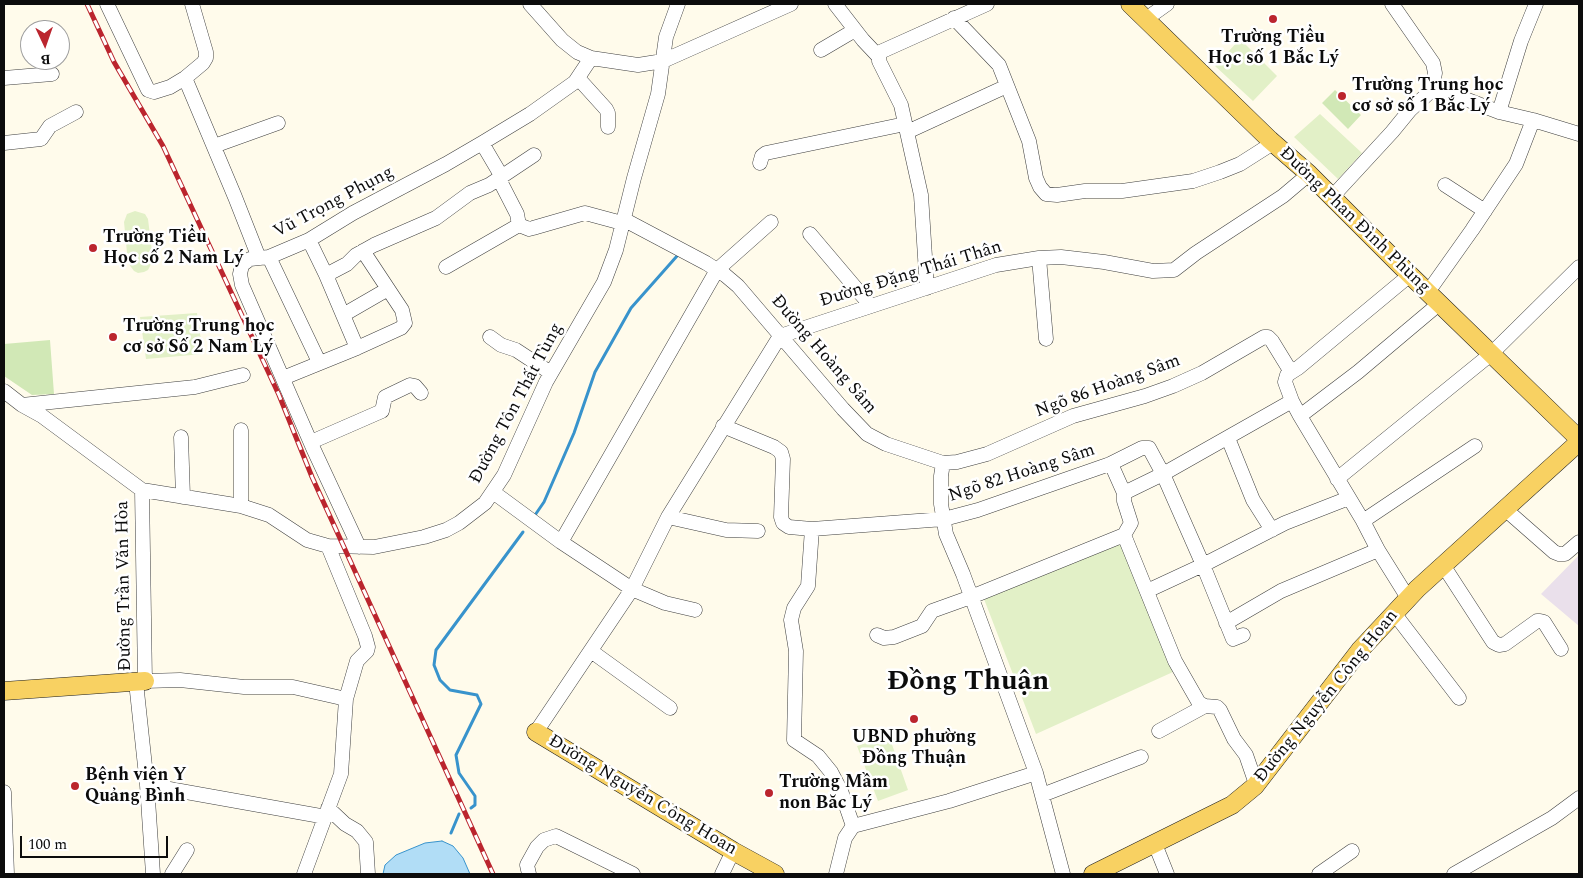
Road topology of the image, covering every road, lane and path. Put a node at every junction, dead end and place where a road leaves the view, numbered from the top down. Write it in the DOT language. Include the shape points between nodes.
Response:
graph roads {
  1 [pos="107,4"];
  2 [pos="192,4"];
  3 [pos="530,4"];
  4 [pos="678,4"];
  5 [pos="791,4"];
  6 [pos="835,4"];
  7 [pos="987,4"];
  8 [pos="1130,4"];
  9 [pos="1166,4"];
  10 [pos="1392,4"];
  11 [pos="1536,4"];
  12 [pos="954,18"];
  13 [pos="1146,19"];
  14 [pos="855,30"];
  15 [pos="822,50"];
  16 [pos="879,57"];
  17 [pos="591,58"];
  18 [pos="663,61"];
  19 [pos="52,74"];
  20 [pos="4,78"];
  21 [pos="186,78"];
  22 [pos="578,78"];
  23 [pos="1007,86"];
  24 [pos="1432,90"];
  25 [pos="76,112"];
  26 [pos="1499,112"];
  27 [pos="1533,120"];
  28 [pos="278,123"];
  29 [pos="608,127"];
  30 [pos="906,128"];
  31 [pos="1579,134"];
  32 [pos="4,143"];
  33 [pos="482,143"];
  34 [pos="1273,143"];
  35 [pos="214,146"];
  36 [pos="534,155"];
  37 [pos="760,163"];
  38 [pos="1308,174"];
  39 [pos="501,178"];
  40 [pos="1445,185"];
  41 [pos="1332,197"];
  42 [pos="1485,212"];
  43 [pos="623,221"];
  44 [pos="771,222"];
  45 [pos="519,225"];
  46 [pos="810,234"];
  47 [pos="309,240"];
  48 [pos="363,251"];
  49 [pos="264,257"];
  50 [pos="1039,258"];
  51 [pos="446,267"];
  52 [pos="1579,267"];
  53 [pos="717,270"];
  54 [pos="326,275"];
  55 [pos="1410,275"];
  56 [pos="927,288"];
  57 [pos="388,290"];
  58 [pos="1434,298"];
  59 [pos="871,306"];
  60 [pos="343,315"];
  61 [pos="780,336"];
  62 [pos="490,337"];
  63 [pos="1046,339"];
  64 [pos="356,348"];
  65 [pos="1492,354"];
  66 [pos="319,362"];
  67 [pos="1292,372"];
  68 [pos="551,373"];
  69 [pos="243,375"];
  70 [pos="283,378"];
  71 [pos="4,391"];
  72 [pos="421,393"];
  73 [pos="1292,401"];
  74 [pos="22,405"];
  75 [pos="1300,416"];
  76 [pos="723,426"];
  77 [pos="240,430"];
  78 [pos="181,437"];
  79 [pos="1228,438"];
  80 [pos="1579,439"];
  81 [pos="311,442"];
  82 [pos="1579,442"];
  83 [pos="1475,446"];
  84 [pos="943,463"];
  85 [pos="1110,464"];
  86 [pos="1163,474"];
  87 [pos="1337,479"];
  88 [pos="142,490"];
  89 [pos="492,492"];
  90 [pos="1124,493"];
  91 [pos="183,497"];
  92 [pos="1349,498"];
  93 [pos="242,506"];
  94 [pos="1505,509"];
  95 [pos="668,517"];
  96 [pos="944,519"];
  97 [pos="1363,521"];
  98 [pos="812,529"];
  99 [pos="1272,530"];
  100 [pos="758,531"];
  101 [pos="1124,535"];
  102 [pos="561,542"];
  103 [pos="1579,542"];
  104 [pos="328,546"];
  105 [pos="359,547"];
  106 [pos="1378,550"];
  107 [pos="1203,565"];
  108 [pos="1443,565"];
  109 [pos="632,589"];
  110 [pos="1147,591"];
  111 [pos="971,597"];
  112 [pos="1408,598"];
  113 [pos="695,610"];
  114 [pos="1394,613"];
  115 [pos="1226,623"];
  116 [pos="877,635"];
  117 [pos="1243,635"];
  118 [pos="1560,649"];
  119 [pos="591,651"];
  120 [pos="140,681"];
  121 [pos="4,691"];
  122 [pos="1459,698"];
  123 [pos="346,700"];
  124 [pos="1205,706"];
  125 [pos="670,708"];
  126 [pos="1159,731"];
  127 [pos="536,732"];
  128 [pos="1141,758"];
  129 [pos="1036,773"];
  130 [pos="1256,784"];
  131 [pos="147,785"];
  132 [pos="4,792"];
  133 [pos="1042,795"];
  134 [pos="1579,799"];
  135 [pos="4,811"];
  136 [pos="327,812"];
  137 [pos="853,826"];
  138 [pos="1154,844"];
  139 [pos="187,850"];
  140 [pos="733,851"];
  141 [pos="1352,851"];
  142 [pos="7,874"];
  143 [pos="153,874"];
  144 [pos="172,874"];
  145 [pos="304,874"];
  146 [pos="368,874"];
  147 [pos="529,874"];
  148 [pos="633,874"];
  149 [pos="722,874"];
  150 [pos="775,874"];
  151 [pos="836,874"];
  152 [pos="1063,874"];
  153 [pos="1093,874"];
  154 [pos="1167,874"];
  155 [pos="1319,874"];
  156 [pos="1454,874"];
  1 -- 21 [label="street" via="148,90 160,91"];
  2 -- 21 [label="street" via="206,58"];
  3 -- 17 [label="street" via="562,40"];
  4 -- 18 [label="street, Đường Tôn Thất Tùng" via="666,37"];
  5 -- 18 [label="street"];
  6 -- 14 [label="street"];
  7 -- 12 [label="street"];
  8 -- 13 [label="main road, Đường Phan Đình Phùng"];
  9 -- 13 [label="street"];
  10 -- 24 [label="street" via="1433,63"];
  11 -- 26 [label="street"];
  12 -- 16 [label="street" via="878,53"];
  12 -- 23 [label="street" via="999,65"];
  13 -- 34 [label="main road, Đường Phan Đình Phùng"];
  14 -- 15 [label="street"];
  14 -- 16 [label="street"];
  16 -- 30 [label="street" via="901,105"];
  17 -- 18 [label="street" via="638,65"];
  17 -- 22 [label="street, Vũ Trọng Phụng"];
  18 -- 43 [label="street, Đường Tôn Thất Tùng" via="658,94"];
  19 -- 20 [label="street"];
  21 -- 35 [label="street"];
  22 -- 29 [label="street" via="606,109"];
  22 -- 33 [label="street, Vũ Trọng Phụng" via="530,114"];
  23 -- 30 [label="street"];
  23 -- 34 [label="street" via="1026,132 1035,174 1046,194 1122,191 1193,180 1240,164"];
  24 -- 26 [label="street" via="1442,90"];
  24 -- 41 [label="street"];
  25 -- 32 [label="street" via="50,126 41,139"];
  26 -- 27 [label="street"];
  27 -- 31 [label="street"];
  27 -- 42 [label="street" via="1516,164"];
  28 -- 35 [label="street"];
  30 -- 37 [label="street" via="766,153"];
  30 -- 56 [label="street" via="920,195"];
  33 -- 39 [label="street"];
  33 -- 47 [label="street, Vũ Trọng Phụng"];
  34 -- 38 [label="main road, Đường Phan Đình Phùng"];
  35 -- 49 [label="street"];
  36 -- 39 [label="street"];
  38 -- 41 [label="main road, Đường Phan Đình Phùng"];
  38 -- 50 [label="street, Đường Đặng Thái Thân" via="1284,196 1174,270 1153,271 1070,258"];
  39 -- 45 [label="street"];
  39 -- 48 [label="street" via="470,194 436,218"];
  40 -- 42 [label="street"];
  41 -- 55 [label="main road, Đường Phan Đình Phùng"];
  42 -- 58 [label="street"];
  43 -- 45 [label="street, Đường Hoàng Sâm" via="584,213 529,229"];
  43 -- 53 [label="street, Đường Hoàng Sâm"];
  43 -- 68 [label="street, Đường Tôn Thất Tùng" via="604,282"];
  44 -- 53 [label="street"];
  45 -- 51 [label="street"];
  46 -- 59 [label="street"];
  47 -- 49 [label="street, Vũ Trọng Phụng"];
  47 -- 54 [label="street"];
  48 -- 54 [label="street"];
  48 -- 57 [label="street"];
  49 -- 66 [label="street"];
  49 -- 70 [label="street, Vũ Trọng Phụng" via="250,259 242,265 240,274"];
  50 -- 56 [label="street, Đường Đặng Thái Thân" via="996,266"];
  50 -- 63 [label="street"];
  52 -- 65 [label="street"];
  53 -- 61 [label="street, Đường Hoàng Sâm" via="738,286"];
  53 -- 102 [label="street"];
  54 -- 60 [label="street"];
  55 -- 58 [label="main road, Đường Phan Đình Phùng"];
  55 -- 67 [label="street"];
  56 -- 59 [label="street, Đường Đặng Thái Thân"];
  57 -- 60 [label="street"];
  57 -- 64 [label="street" via="402,310 405,323 401,328"];
  58 -- 65 [label="main road, Đường Phan Đình Phùng"];
  58 -- 75 [label="street" via="1358,372"];
  59 -- 61 [label="street, Đường Đặng Thái Thân"];
  60 -- 64 [label="street"];
  61 -- 76 [label="street"];
  61 -- 84 [label="street, Đường Hoàng Sâm" via="867,434 886,444"];
  62 -- 68 [label="street"];
  64 -- 66 [label="street"];
  65 -- 80 [label="main road, Đường Phan Đình Phùng"];
  65 -- 87 [label="street"];
  66 -- 70 [label="street"];
  67 -- 73 [label="street" via="1285,382"];
  67 -- 84 [label="street, Ngõ 86 Hoàng Sâm" via="1272,340 1264,337 1173,386 1073,416 987,454"];
  68 -- 89 [label="street, Đường Tôn Thất Tùng" via="504,475"];
  69 -- 74 [label="street" via="195,387"];
  70 -- 81 [label="street, Vũ Trọng Phụng"];
  71 -- 74 [label="street, Đường Tôn Thất Tùng"];
  72 -- 81 [label="street" via="410,385 385,397 382,411"];
  73 -- 75 [label="street"];
  73 -- 79 [label="street"];
  74 -- 88 [label="street, Đường Tôn Thất Tùng" via="42,416"];
  75 -- 87 [label="street"];
  76 -- 95 [label="street"];
  76 -- 98 [label="street, Ngõ 82 Hoàng Sâm" via="781,452 783,523 789,527"];
  77 -- 93 [label="street"];
  78 -- 91 [label="street"];
  79 -- 86 [label="street"];
  79 -- 99 [label="street" via="1253,500"];
  81 -- 105 [label="street, Vũ Trọng Phụng"];
  82 -- 94 [label="main road, Đường Nguyễn Công Hoan"];
  83 -- 97 [label="street"];
  84 -- 96 [label="street" via="941,504"];
  85 -- 86 [label="street" via="1148,447"];
  85 -- 90 [label="street, Ngõ 82 Hoàng Sâm"];
  85 -- 96 [label="street, Ngõ 82 Hoàng Sâm"];
  86 -- 90 [label="street"];
  86 -- 107 [label="street"];
  87 -- 92 [label="street"];
  88 -- 91 [label="street, Đường Tôn Thất Tùng"];
  88 -- 120 [label="street, Đường Trần Văn Hòa"];
  89 -- 102 [label="street"];
  89 -- 105 [label="street, Đường Tôn Thất Tùng" via="471,515 446,530 397,544"];
  90 -- 101 [label="street, Ngõ 82 Hoàng Sâm" via="1131,524"];
  91 -- 93 [label="street, Đường Tôn Thất Tùng"];
  92 -- 97 [label="street"];
  92 -- 99 [label="street"];
  93 -- 104 [label="street, Đường Tôn Thất Tùng" via="269,515 307,540"];
  94 -- 103 [label="street" via="1554,552 1565,554"];
  94 -- 108 [label="main road, Đường Nguyễn Công Hoan"];
  95 -- 100 [label="street" via="726,530"];
  95 -- 109 [label="street"];
  96 -- 98 [label="street, Ngõ 82 Hoàng Sâm"];
  96 -- 111 [label="street" via="946,534"];
  97 -- 106 [label="street"];
  98 -- 137 [label="street" via="808,586 794,608 792,620 796,651 794,740 818,756 831,772"];
  99 -- 107 [label="street"];
  101 -- 110 [label="street"];
  101 -- 111 [label="street"];
  102 -- 109 [label="street"];
  104 -- 105 [label="street, Đường Tôn Thất Tùng"];
  104 -- 123 [label="street" via="368,647 357,661"];
  106 -- 112 [label="street"];
  106 -- 115 [label="street" via="1281,591"];
  107 -- 110 [label="street"];
  107 -- 115 [label="street"];
  108 -- 112 [label="main road, Đường Nguyễn Công Hoan"];
  108 -- 118 [label="street" via="1493,642 1505,644 1540,621 1544,622"];
  109 -- 113 [label="street" via="665,603"];
  109 -- 119 [label="street"];
  110 -- 124 [label="street" via="1175,661 1199,703"];
  111 -- 116 [label="street" via="932,611 922,626 894,637"];
  111 -- 129 [label="street"];
  112 -- 114 [label="main road, Đường Nguyễn Công Hoan"];
  114 -- 122 [label="street"];
  114 -- 130 [label="main road, Đường Nguyễn Công Hoan" via="1360,650"];
  115 -- 117 [label="street" via="1233,639"];
  119 -- 125 [label="street"];
  119 -- 127 [label="street"];
  120 -- 121 [label="main road"];
  120 -- 123 [label="street" via="180,680 244,687 293,687"];
  120 -- 131 [label="street, Đường Trần Văn Hòa"];
  123 -- 136 [label="street" via="341,774"];
  124 -- 126 [label="street"];
  124 -- 130 [label="street" via="1220,710 1246,755"];
  127 -- 140 [label="main road, Đường Nguyễn Công Hoan"];
  128 -- 133 [label="street"];
  129 -- 133 [label="street"];
  129 -- 137 [label="street" via="949,801"];
  130 -- 138 [label="main road, Đường Nguyễn Công Hoan" via="1232,806"];
  131 -- 136 [label="street"];
  131 -- 143 [label="street, Đường Trần Văn Hòa"];
  132 -- 135 [label="street"];
  133 -- 152 [label="street"];
  134 -- 156 [label="street"];
  135 -- 142 [label="street"];
  136 -- 145 [label="street"];
  136 -- 146 [label="street" via="357,831 366,842"];
  137 -- 151 [label="street" via="845,838"];
  138 -- 153 [label="main road, Đường Nguyễn Công Hoan"];
  138 -- 154 [label="street"];
  139 -- 144 [label="street"];
  140 -- 149 [label="street"];
  140 -- 150 [label="main road, Đường Nguyễn Công Hoan"];
  141 -- 155 [label="street"];
  147 -- 148 [label="street" via="527,864 537,847 544,840 556,836"];
}
